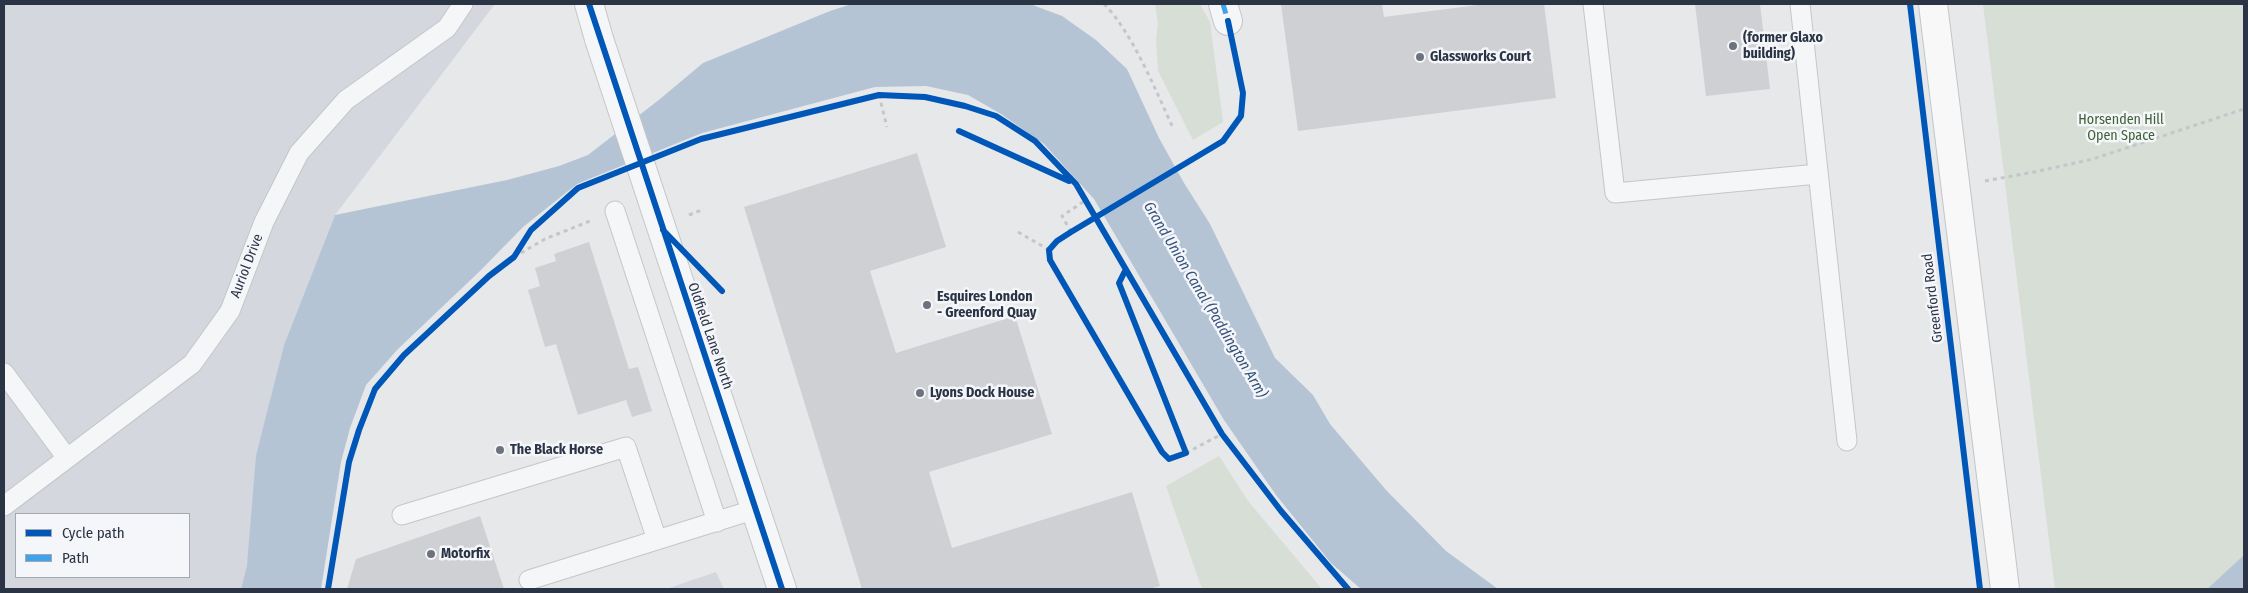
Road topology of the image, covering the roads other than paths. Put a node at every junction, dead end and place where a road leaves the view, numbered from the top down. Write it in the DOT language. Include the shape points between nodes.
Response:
graph roads {
  1 [pos="463,4"];
  2 [pos="589,4"];
  3 [pos="1593,4"];
  4 [pos="1800,4"];
  5 [pos="1933,4"];
  6 [pos="1818,174"];
  7 [pos="615,211"];
  8 [pos="4,373"];
  9 [pos="1847,441"];
  10 [pos="68,458"];
  11 [pos="4,506"];
  12 [pos="756,509"];
  13 [pos="402,515"];
  14 [pos="717,522"];
  15 [pos="657,540"];
  16 [pos="529,580"];
  17 [pos="782,589"];
  18 [pos="2005,589"];
  1 -- 10 [label="lane, Auriol Drive" via="446,28 346,100 299,152 264,222 230,311 192,364"];
  2 -- 12 [label="street, Oldfield Lane North, bridge"];
  3 -- 6 [label="lane" via="1615,193"];
  4 -- 6 [label="lane"];
  5 -- 18 [label="main road"];
  6 -- 9 [label="lane"];
  7 -- 14 [label="lane"];
  8 -- 10 [label="lane"];
  10 -- 11 [label="lane, Auriol Drive"];
  12 -- 14 [label="lane"];
  12 -- 17 [label="street, Oldfield Lane North"];
  13 -- 15 [label="lane" via="626,446"];
  14 -- 15 [label="lane"];
  15 -- 16 [label="lane"];
}
